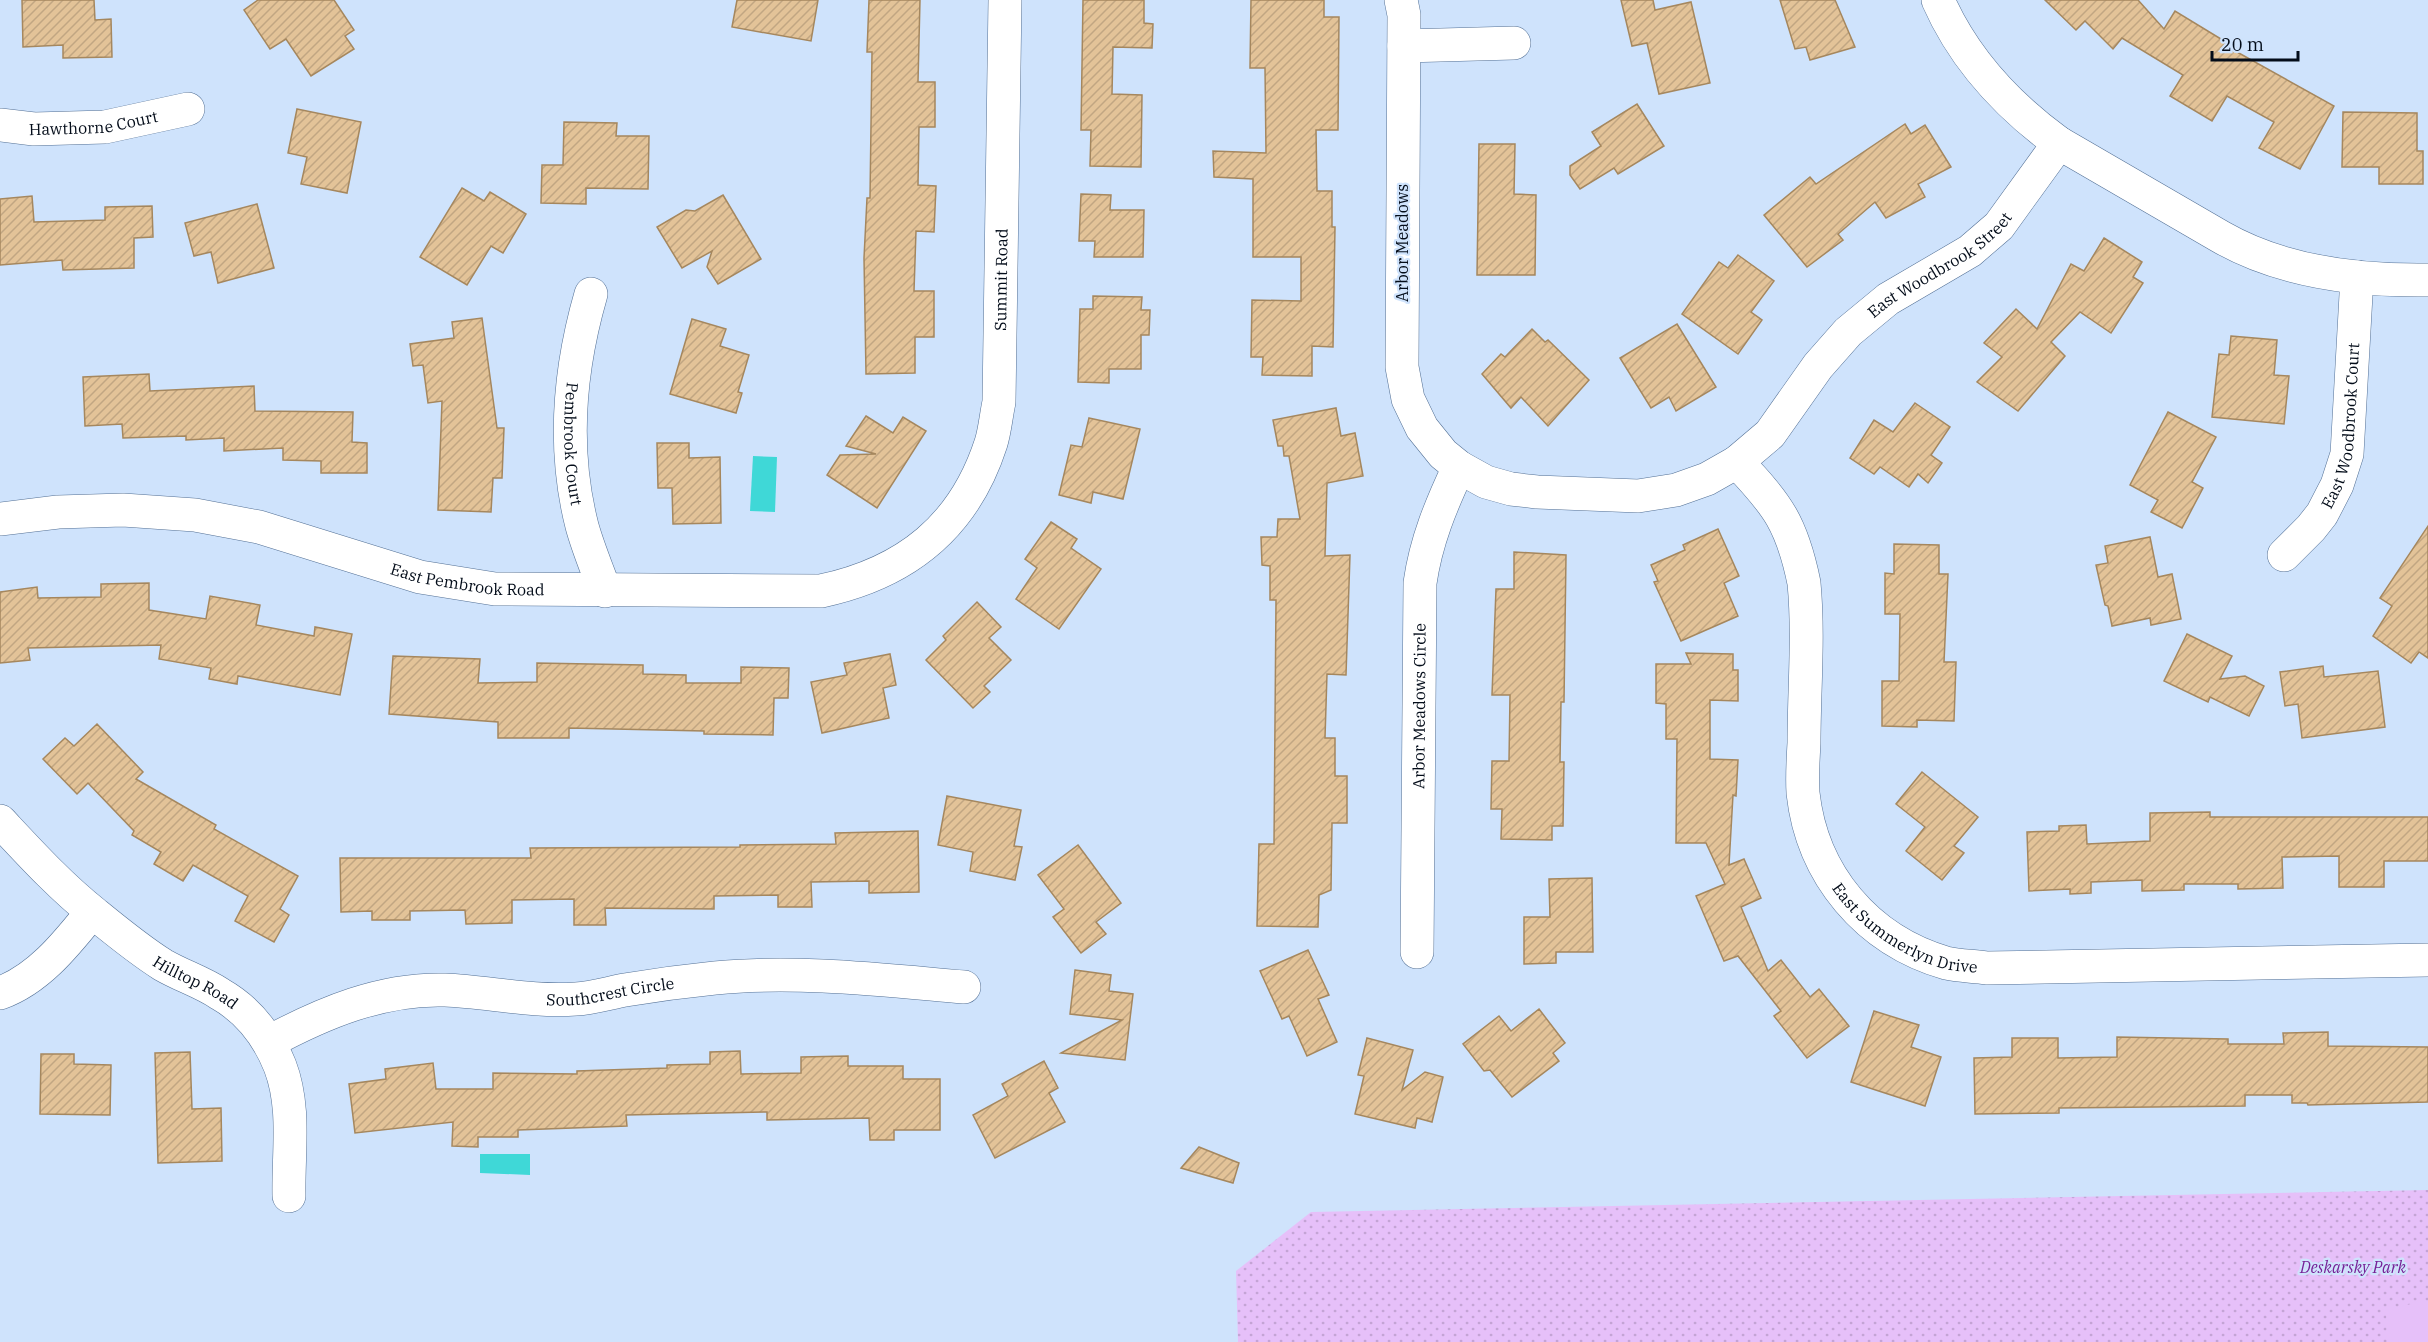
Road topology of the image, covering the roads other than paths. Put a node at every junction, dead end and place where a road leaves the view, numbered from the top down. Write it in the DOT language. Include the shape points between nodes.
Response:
graph roads {
  1 [pos="1005,0"];
  2 [pos="1401,0"];
  3 [pos="1938,0"];
  4 [pos="1514,43"];
  5 [pos="1404,46"];
  6 [pos="188,109"];
  7 [pos="0,125"];
  8 [pos="2059,143"];
  9 [pos="2357,277"];
  10 [pos="2428,280"];
  11 [pos="591,294"];
  12 [pos="1737,462"];
  13 [pos="1460,467"];
  14 [pos="0,519"];
  15 [pos="931,539"];
  16 [pos="2283,555"];
  17 [pos="605,591"];
  18 [pos="0,821"];
  19 [pos="92,912"];
  20 [pos="1417,952"];
  21 [pos="2428,960"];
  22 [pos="964,987"];
  23 [pos="0,993"];
  24 [pos="269,1042"];
  25 [pos="289,1196"];
  1 -- 15 [label="street, Summit Road" via="999,402 992,441 978,477 957,510"];
  2 -- 5 [label="street, Arbor Meadows"];
  3 -- 8 [label="street" via="1978,67 2007,100"];
  4 -- 5 [label="street"];
  5 -- 13 [label="street, Arbor Meadows" via="1402,367 1408,399 1422,429"];
  6 -- 7 [label="street, Hawthorne Court" via="105,127 34,129"];
  8 -- 9 [label="street" via="2238,247 2287,263"];
  8 -- 12 [label="street, East Woodbrook Street" via="1999,226 1970,251 1888,299 1848,332 1818,366 1770,434"];
  9 -- 10 [label="street"];
  9 -- 16 [label="street, East Woodbrook Court" via="2347,454 2322,514"];
  11 -- 17 [label="street, Pembrook Court" via="572,379 569,430 573,483"];
  12 -- 13 [label="street, East Woodbrook Street" via="1676,490 1638,496 1511,489 1486,482"];
  12 -- 21 [label="street, East Summerlyn Drive" via="1768,494 1785,521 1804,583 1803,792 1810,830 1824,866 1841,894 1889,938 1948,963 1987,968"];
  13 -- 20 [label="street, Arbor Meadows Circle" via="1436,516 1420,583"];
  14 -- 17 [label="street, East Pembrook Road" via="123,510 195,515 259,527 437,581 495,589"];
  15 -- 17 [label="street, East Pembrook Road" via="882,572 821,591"];
  18 -- 19 [label="street, Hilltop Road"];
  19 -- 23 [label="street" via="38,970"];
  19 -- 24 [label="street, Hilltop Road" via="163,964 221,994 255,1022"];
  22 -- 24 [label="street, Southcrest Circle" via="777,975 660,984 577,999 532,1000 442,990 397,994 353,1004 310,1019"];
  24 -- 25 [label="street, Hilltop Road" via="289,1098"];
}
